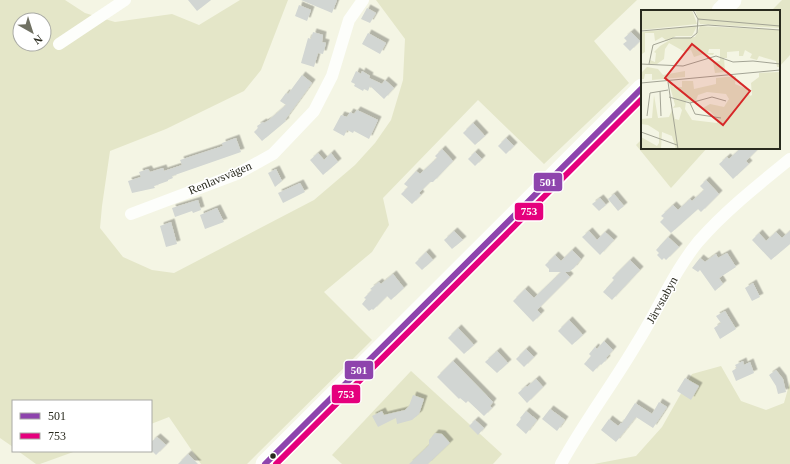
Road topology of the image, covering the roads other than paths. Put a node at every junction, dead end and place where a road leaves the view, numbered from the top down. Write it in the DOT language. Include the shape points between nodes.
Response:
graph roads {
  1 [pos="125,0"];
  2 [pos="363,0"];
  3 [pos="732,0"];
  4 [pos="722,10"];
  5 [pos="59,44"];
  6 [pos="641,89"];
  7 [pos="790,159"];
  8 [pos="131,214"];
  9 [pos="265,464"];
  10 [pos="561,464"];
  1 -- 5 [label="street"];
  2 -- 8 [label="street, Renlavsvägen" via="349,20 332,76 314,111 273,154 237,174"];
  3 -- 4 [label="main road"];
  6 -- 9 [label="main road"];
  7 -- 10 [label="street, Järvstabyn" via="720,220 681,265 638,342"];
}
